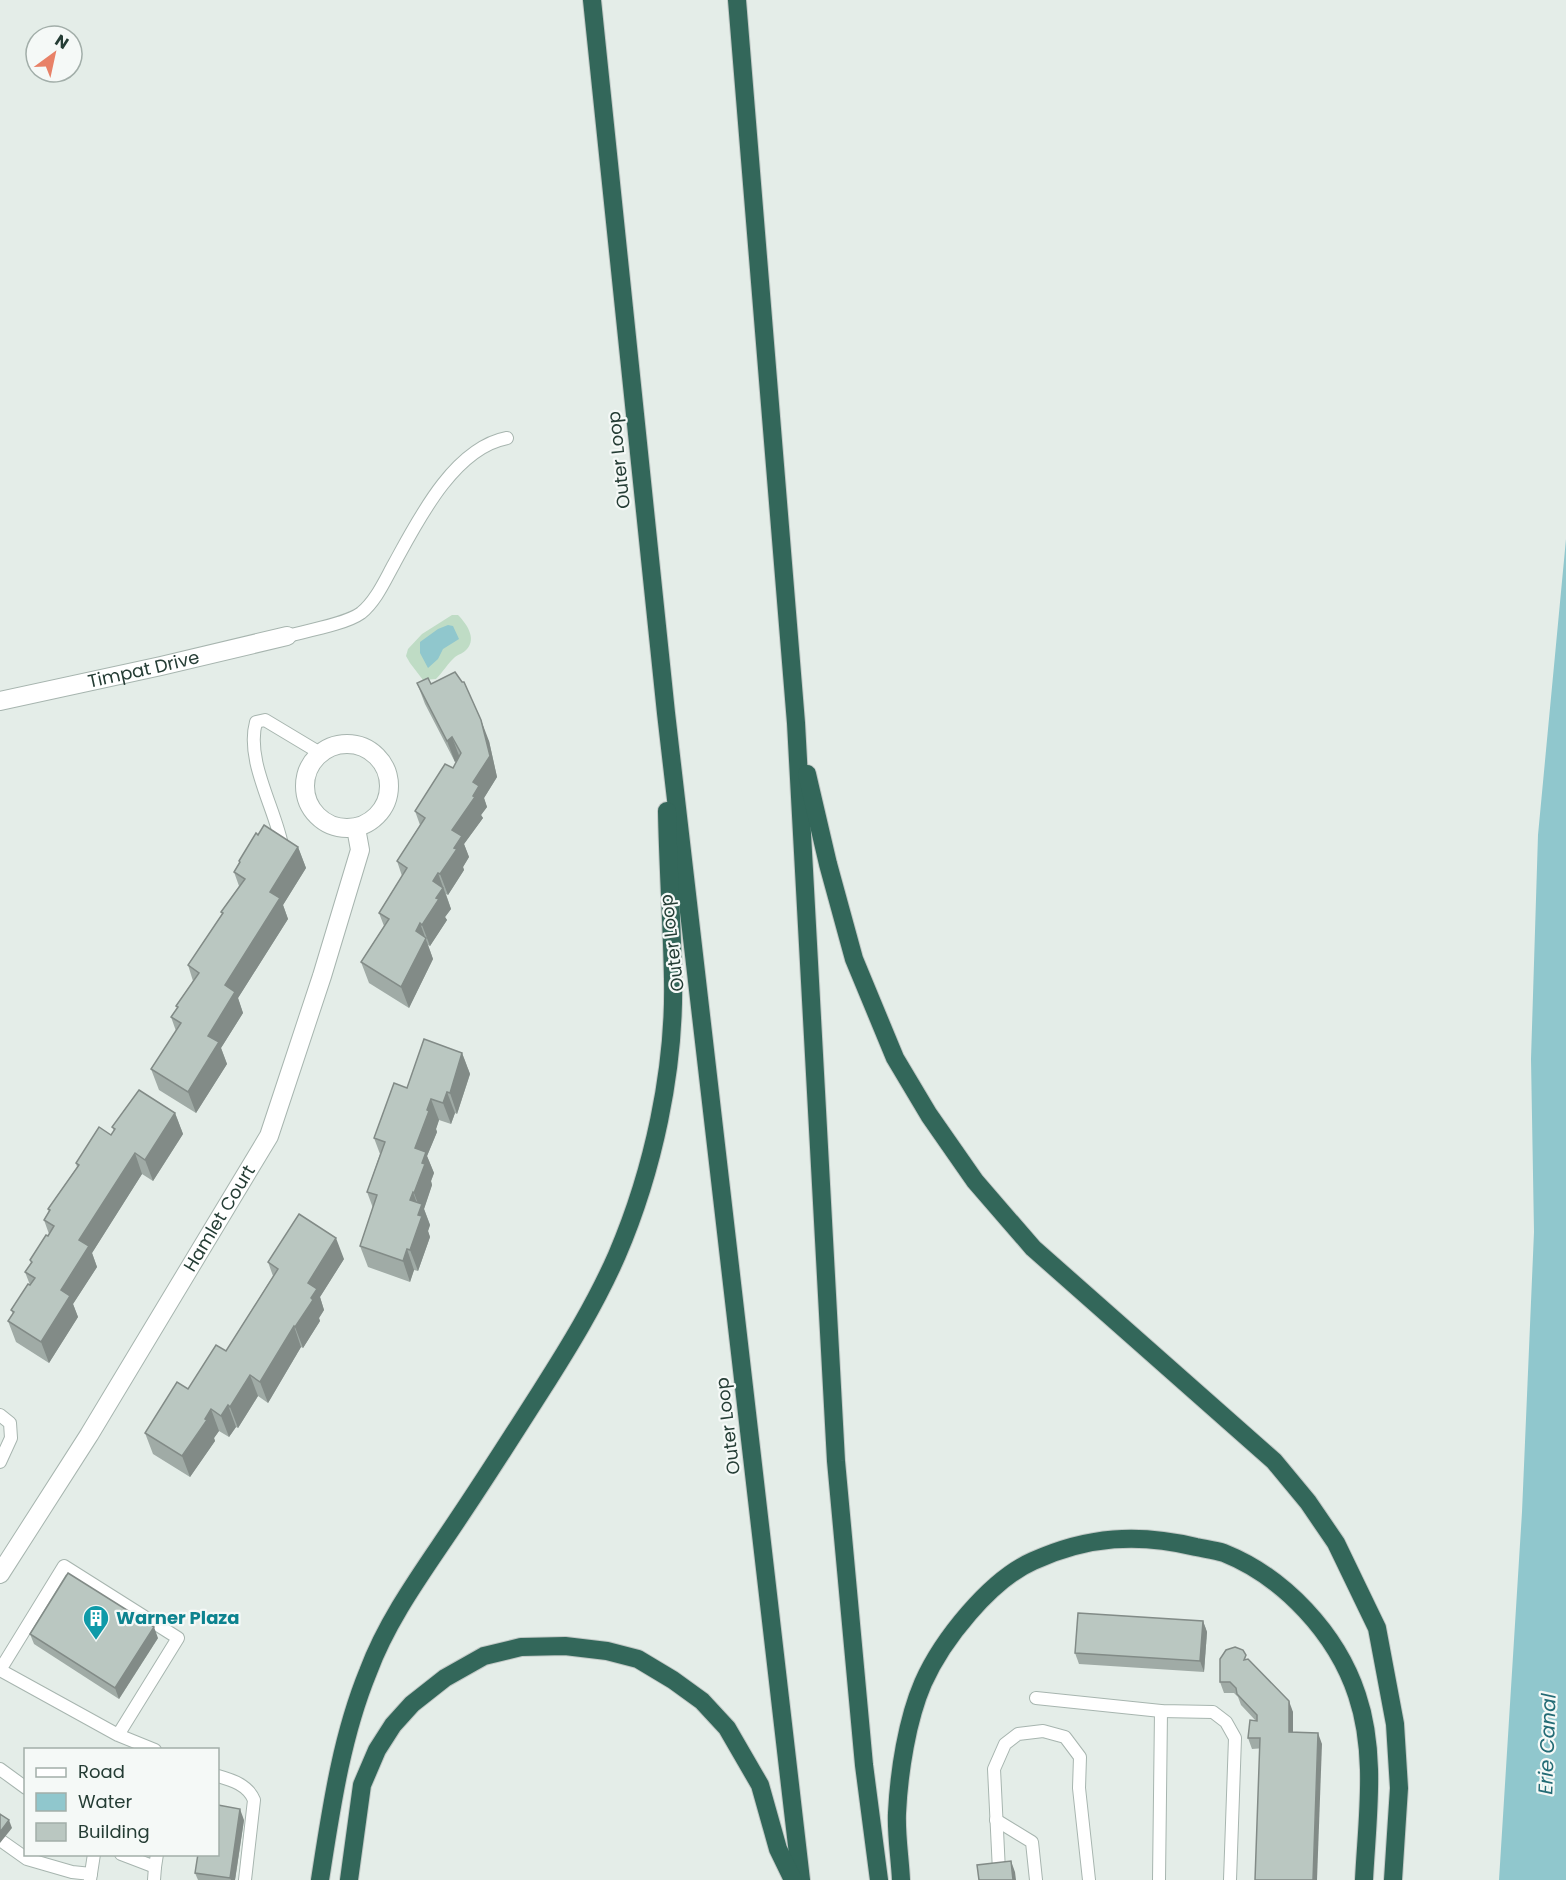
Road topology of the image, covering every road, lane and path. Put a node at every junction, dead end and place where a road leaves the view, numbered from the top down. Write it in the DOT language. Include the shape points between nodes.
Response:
graph roads {
  1 [pos="592,0"];
  2 [pos="737,0"];
  3 [pos="507,438"];
  4 [pos="287,636"];
  5 [pos="0,701"];
  6 [pos="666,713"];
  7 [pos="796,723"];
  8 [pos="320,753"];
  9 [pos="356,828"];
  10 [pos="284,852"];
  11 [pos="0,1415"];
  12 [pos="0,1462"];
  13 [pos="0,1574"];
  14 [pos="0,1670"];
  15 [pos="1036,1698"];
  16 [pos="1161,1711"];
  17 [pos="118,1735"];
  18 [pos="152,1748"];
  19 [pos="0,1769"];
  20 [pos="219,1776"];
  21 [pos="24,1787"];
  22 [pos="996,1820"];
  23 [pos="0,1840"];
  24 [pos="94,1856"];
  25 [pos="131,1856"];
  26 [pos="157,1861"];
  27 [pos="351,1861"];
  28 [pos="999,1871"];
  29 [pos="92,1878"];
  30 [pos="154,1880"];
  31 [pos="245,1880"];
  32 [pos="320,1880"];
  33 [pos="349,1880"];
  34 [pos="357,1880"];
  35 [pos="793,1880"];
  36 [pos="801,1880"];
  37 [pos="879,1880"];
  38 [pos="901,1880"];
  39 [pos="1036,1880"];
  40 [pos="1089,1880"];
  41 [pos="1159,1880"];
  42 [pos="1230,1880"];
  43 [pos="1364,1880"];
  44 [pos="1393,1880"];
  1 -- 6 [label="highway, Outer Loop"];
  2 -- 7 [label="highway"];
  3 -- 4 [label="lane" via="474,452 462,463 421,514 362,613"];
  4 -- 5 [label="street, Timpat Drive"];
  6 -- 32 [label="highway" via="673,980 670,1053 656,1130 638,1196 617,1254 586,1320 421,1575 368,1670 341,1760"];
  6 -- 36 [label="highway, Outer Loop"];
  7 -- 37 [label="highway" via="836,1461 864,1765"];
  7 -- 44 [label="highway" via="854,959 895,1058 929,1115 975,1181 1033,1248 1274,1461 1336,1543 1377,1628 1395,1724 1399,1788"];
  8 -- 9 [label="street" via="310,764 306,777 309,804 328,824"];
  8 -- 9 [label="street" via="332,746 360,745 382,762 390,788 387,802 369,823"];
  8 -- 10 [label="lane" via="265,720 256,722 253,734 258,766"];
  9 -- 13 [label="street, Hamlet Court" via="360,850 269,1136 89,1435"];
  11 -- 12 [label="lane" via="10,1423 11,1438"];
  14 -- 17 [label="lane"];
  14 -- 17 [label="lane" via="64,1566 178,1638"];
  15 -- 16 [label="lane"];
  16 -- 41 [label="lane"];
  16 -- 42 [label="lane" via="1213,1712 1226,1722 1235,1738"];
  17 -- 18 [label="lane"];
  19 -- 21 [label="lane"];
  20 -- 31 [label="lane" via="238,1783 254,1800"];
  22 -- 28 [label="lane"];
  22 -- 39 [label="lane" via="1032,1842"];
  22 -- 40 [label="lane" via="994,1769 1005,1744 1018,1734 1043,1731 1065,1737 1080,1757 1079,1788"];
  23 -- 29 [label="lane" via="27,1859"];
  24 -- 29 [label="lane"];
  25 -- 26 [label="lane"];
  26 -- 30 [label="lane"];
  27 -- 33 [label="highway"];
  27 -- 34 [label="highway"];
  27 -- 35 [label="highway" via="362,1785 377,1750 412,1704 445,1678 484,1656 521,1647 565,1646 638,1659 702,1701 728,1728 760,1785 778,1849"];
  38 -- 43 [label="highway" via="897,1815 911,1722 924,1682 948,1641 969,1611 1031,1561 1105,1539 1167,1540 1223,1553 1282,1588 1334,1646 1357,1695 1367,1738 1370,1780"];
}
